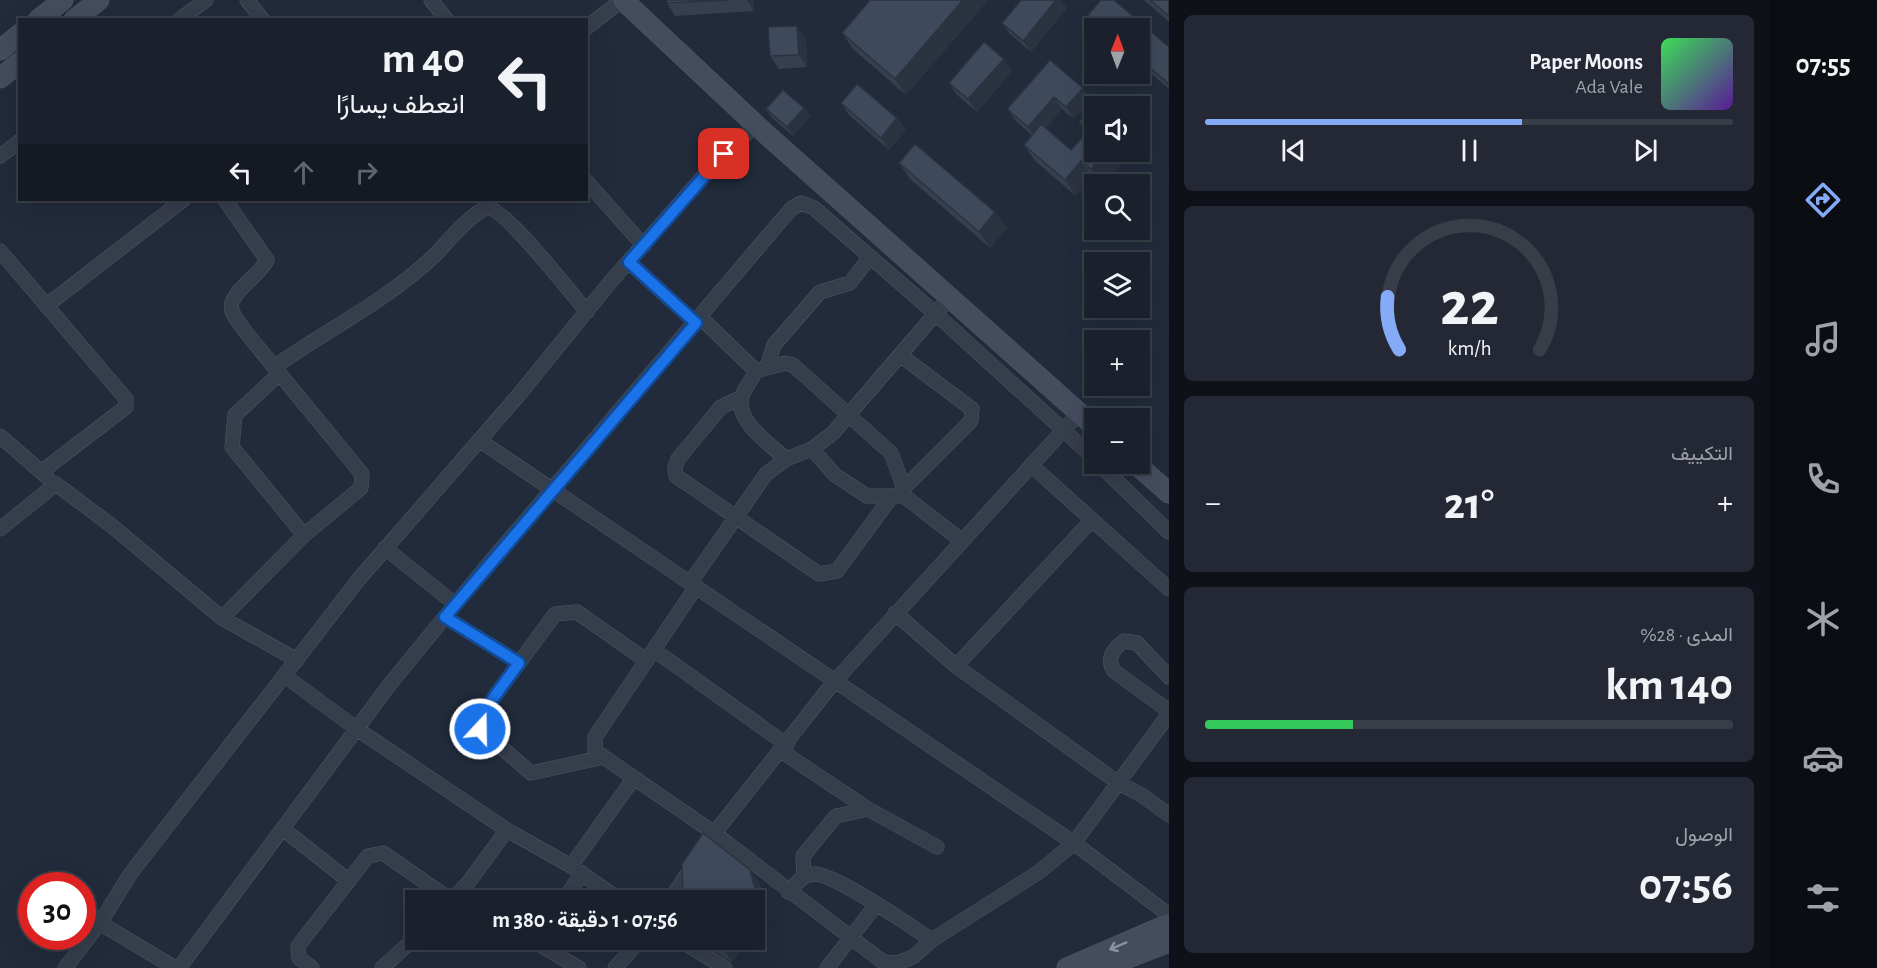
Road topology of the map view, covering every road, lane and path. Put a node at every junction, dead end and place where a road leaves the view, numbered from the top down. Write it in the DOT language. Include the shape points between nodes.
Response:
graph roads {
  1 [pos="63,0"];
  2 [pos="99,0"];
  3 [pos="206,0"];
  4 [pos="247,0"];
  5 [pos="431,0"];
  6 [pos="623,0"];
  7 [pos="40,18"];
  8 [pos="76,18"];
  9 [pos="182,18"];
  10 [pos="261,18"];
  11 [pos="445,18"];
  12 [pos="588,26"];
  13 [pos="18,36"];
  14 [pos="0,50"];
  15 [pos="18,64"];
  16 [pos="0,78"];
  17 [pos="756,125"];
  18 [pos="18,142"];
  19 [pos="0,156"];
  20 [pos="588,183"];
  21 [pos="182,201"];
  22 [pos="226,201"];
  23 [pos="644,246"];
  24 [pos="0,251"];
  25 [pos="870,257"];
  26 [pos="629,262"];
  27 [pos="46,306"];
  28 [pos="942,306"];
  29 [pos="586,312"];
  30 [pos="699,320"];
  31 [pos="900,355"];
  32 [pos="761,369"];
  33 [pos="277,370"];
  34 [pos="742,398"];
  35 [pos="1079,413"];
  36 [pos="848,415"];
  37 [pos="1084,418"];
  38 [pos="1064,429"];
  39 [pos="0,436"];
  40 [pos="480,440"];
  41 [pos="1084,448"];
  42 [pos="812,449"];
  43 [pos="786,459"];
  44 [pos="1031,465"];
  45 [pos="41,472"];
  46 [pos="1109,474"];
  47 [pos="1147,474"];
  48 [pos="56,484"];
  49 [pos="553,490"];
  50 [pos="900,494"];
  51 [pos="1169,494"];
  52 [pos="735,518"];
  53 [pos="1091,521"];
  54 [pos="0,530"];
  55 [pos="1169,532"];
  56 [pos="303,535"];
  57 [pos="962,541"];
  58 [pos="385,548"];
  59 [pos="693,585"];
  60 [pos="1169,589"];
  61 [pos="455,604"];
  62 [pos="895,614"];
  63 [pos="445,617"];
  64 [pos="222,618"];
  65 [pos="650,656"];
  66 [pos="297,660"];
  67 [pos="519,663"];
  68 [pos="956,666"];
  69 [pos="285,676"];
  70 [pos="1169,677"];
  71 [pos="834,682"];
  72 [pos="1169,713"];
  73 [pos="357,729"];
  74 [pos="1163,733"];
  75 [pos="784,748"];
  76 [pos="604,757"];
  77 [pos="634,778"];
  78 [pos="1117,782"];
  79 [pos="868,809"];
  80 [pos="1169,815"];
  81 [pos="283,829"];
  82 [pos="507,830"];
  83 [pos="714,833"];
  84 [pos="1074,843"];
  85 [pos="937,846"];
  86 [pos="577,870"];
  87 [pos="804,876"];
  88 [pos="349,881"];
  89 [pos="437,890"];
  90 [pos="466,890"];
  91 [pos="568,890"];
  92 [pos="606,890"];
  93 [pos="677,890"];
  94 [pos="788,892"];
  95 [pos="876,905"];
  96 [pos="1169,915"];
  97 [pos="100,923"];
  98 [pos="1169,924"];
  99 [pos="849,939"];
  100 [pos="933,940"];
  101 [pos="1169,942"];
  102 [pos="405,947"];
  103 [pos="550,950"];
  104 [pos="631,950"];
  105 [pos="690,950"];
  106 [pos="705,963"];
  107 [pos="65,968"];
  108 [pos="177,968"];
  109 [pos="312,968"];
  110 [pos="382,968"];
  111 [pos="579,968"];
  112 [pos="615,968"];
  113 [pos="725,968"];
  114 [pos="827,968"];
  115 [pos="1067,968"];
  116 [pos="1103,968"];
  1 -- 7 [label="street"];
  2 -- 8 [label="street"];
  3 -- 9 [label="street"];
  4 -- 10 [label="street"];
  5 -- 11 [label="street"];
  6 -- 12 [label="street"];
  6 -- 17 [label="street"];
  13 -- 14 [label="street"];
  15 -- 16 [label="street"];
  17 -- 23 [label="street" via="724,154"];
  17 -- 28 [label="street"];
  18 -- 19 [label="street"];
  20 -- 23 [label="street"];
  21 -- 27 [label="street"];
  22 -- 33 [label="street" via="267,260 236,293 232,311"];
  23 -- 26 [label="street"];
  24 -- 27 [label="street"];
  25 -- 28 [label="street"];
  25 -- 30 [label="street" via="814,208 801,203 791,209"];
  25 -- 32 [label="street" via="850,283 820,292 774,345"];
  26 -- 29 [label="street"];
  26 -- 30 [label="street"];
  27 -- 45 [label="street" via="127,404"];
  28 -- 31 [label="street"];
  28 -- 35 [label="street"];
  28 -- 38 [label="street"];
  29 -- 33 [label="street" via="515,228 495,209 487,208 367,309 321,334"];
  29 -- 40 [label="street"];
  30 -- 32 [label="street"];
  30 -- 49 [label="street"];
  31 -- 36 [label="street"];
  31 -- 50 [label="street" via="972,409 971,421"];
  32 -- 34 [label="street"];
  32 -- 36 [label="street" via="792,365"];
  33 -- 56 [label="street" via="235,416 231,447"];
  33 -- 56 [label="street" via="364,479 361,488"];
  34 -- 43 [label="street" via="742,411 754,429"];
  34 -- 52 [label="street" via="721,406 675,467 676,476"];
  35 -- 37 [label="street"];
  35 -- 38 [label="street"];
  36 -- 42 [label="street"];
  36 -- 50 [label="street" via="891,453"];
  38 -- 41 [label="street"];
  38 -- 44 [label="street"];
  39 -- 45 [label="street"];
  40 -- 49 [label="street"];
  40 -- 58 [label="street"];
  42 -- 43 [label="street"];
  42 -- 50 [label="street" via="835,475 867,496"];
  43 -- 52 [label="street" via="766,474"];
  44 -- 53 [label="street"];
  44 -- 57 [label="street"];
  45 -- 48 [label="street"];
  46 -- 55 [label="street"];
  47 -- 51 [label="street"];
  48 -- 54 [label="street"];
  48 -- 64 [label="street"];
  49 -- 59 [label="street"];
  49 -- 61 [label="street"];
  50 -- 52 [label="street" via="837,571 819,574"];
  50 -- 57 [label="street"];
  52 -- 59 [label="street"];
  53 -- 60 [label="street"];
  53 -- 68 [label="street"];
  56 -- 64 [label="street"];
  57 -- 62 [label="street"];
  58 -- 61 [label="street"];
  58 -- 66 [label="street"];
  59 -- 65 [label="street"];
  59 -- 71 [label="street"];
  61 -- 63 [label="street"];
  62 -- 68 [label="street"];
  62 -- 71 [label="street"];
  63 -- 67 [label="street"];
  63 -- 73 [label="street"];
  64 -- 66 [label="street"];
  65 -- 67 [label="street" via="578,612 555,614"];
  65 -- 75 [label="street"];
  65 -- 76 [label="street" via="595,736 595,751"];
  66 -- 69 [label="street"];
  67 -- 76 [label="street" via="481,715 480,729 531,773"];
  68 -- 78 [label="street"];
  69 -- 73 [label="street"];
  69 -- 97 [label="street" via="131,873"];
  70 -- 72 [label="street" via="1137,643 1124,641 1111,656 1114,671"];
  71 -- 75 [label="street"];
  71 -- 84 [label="street"];
  72 -- 74 [label="street"];
  73 -- 81 [label="street"];
  73 -- 82 [label="street"];
  74 -- 78 [label="street"];
  75 -- 79 [label="street"];
  75 -- 83 [label="street"];
  76 -- 77 [label="street"];
  77 -- 83 [label="street"];
  77 -- 86 [label="street"];
  78 -- 80 [label="street"];
  78 -- 84 [label="street"];
  79 -- 85 [label="street"];
  79 -- 87 [label="street" via="836,816 803,856"];
  81 -- 88 [label="street"];
  81 -- 108 [label="street"];
  82 -- 86 [label="street"];
  82 -- 90 [label="street"];
  83 -- 93 [label="street"];
  83 -- 94 [label="street"];
  84 -- 96 [label="street"];
  84 -- 100 [label="street" via="1039,872"];
  86 -- 91 [label="street"];
  86 -- 92 [label="street"];
  87 -- 94 [label="street"];
  87 -- 95 [label="street" via="816,874 835,880"];
  88 -- 89 [label="street" via="368,856 383,853"];
  88 -- 109 [label="street" via="298,946 299,958"];
  94 -- 99 [label="street"];
  95 -- 99 [label="street"];
  95 -- 100 [label="street"];
  97 -- 107 [label="street"];
  97 -- 108 [label="street"];
  98 -- 115 [label="street, one-way"];
  99 -- 100 [label="street" via="883,962 897,963 913,957"];
  99 -- 114 [label="street"];
  101 -- 116 [label="street"];
  102 -- 110 [label="street"];
  103 -- 111 [label="street"];
  104 -- 112 [label="street"];
  105 -- 106 [label="street"];
  106 -- 113 [label="street"];
}
